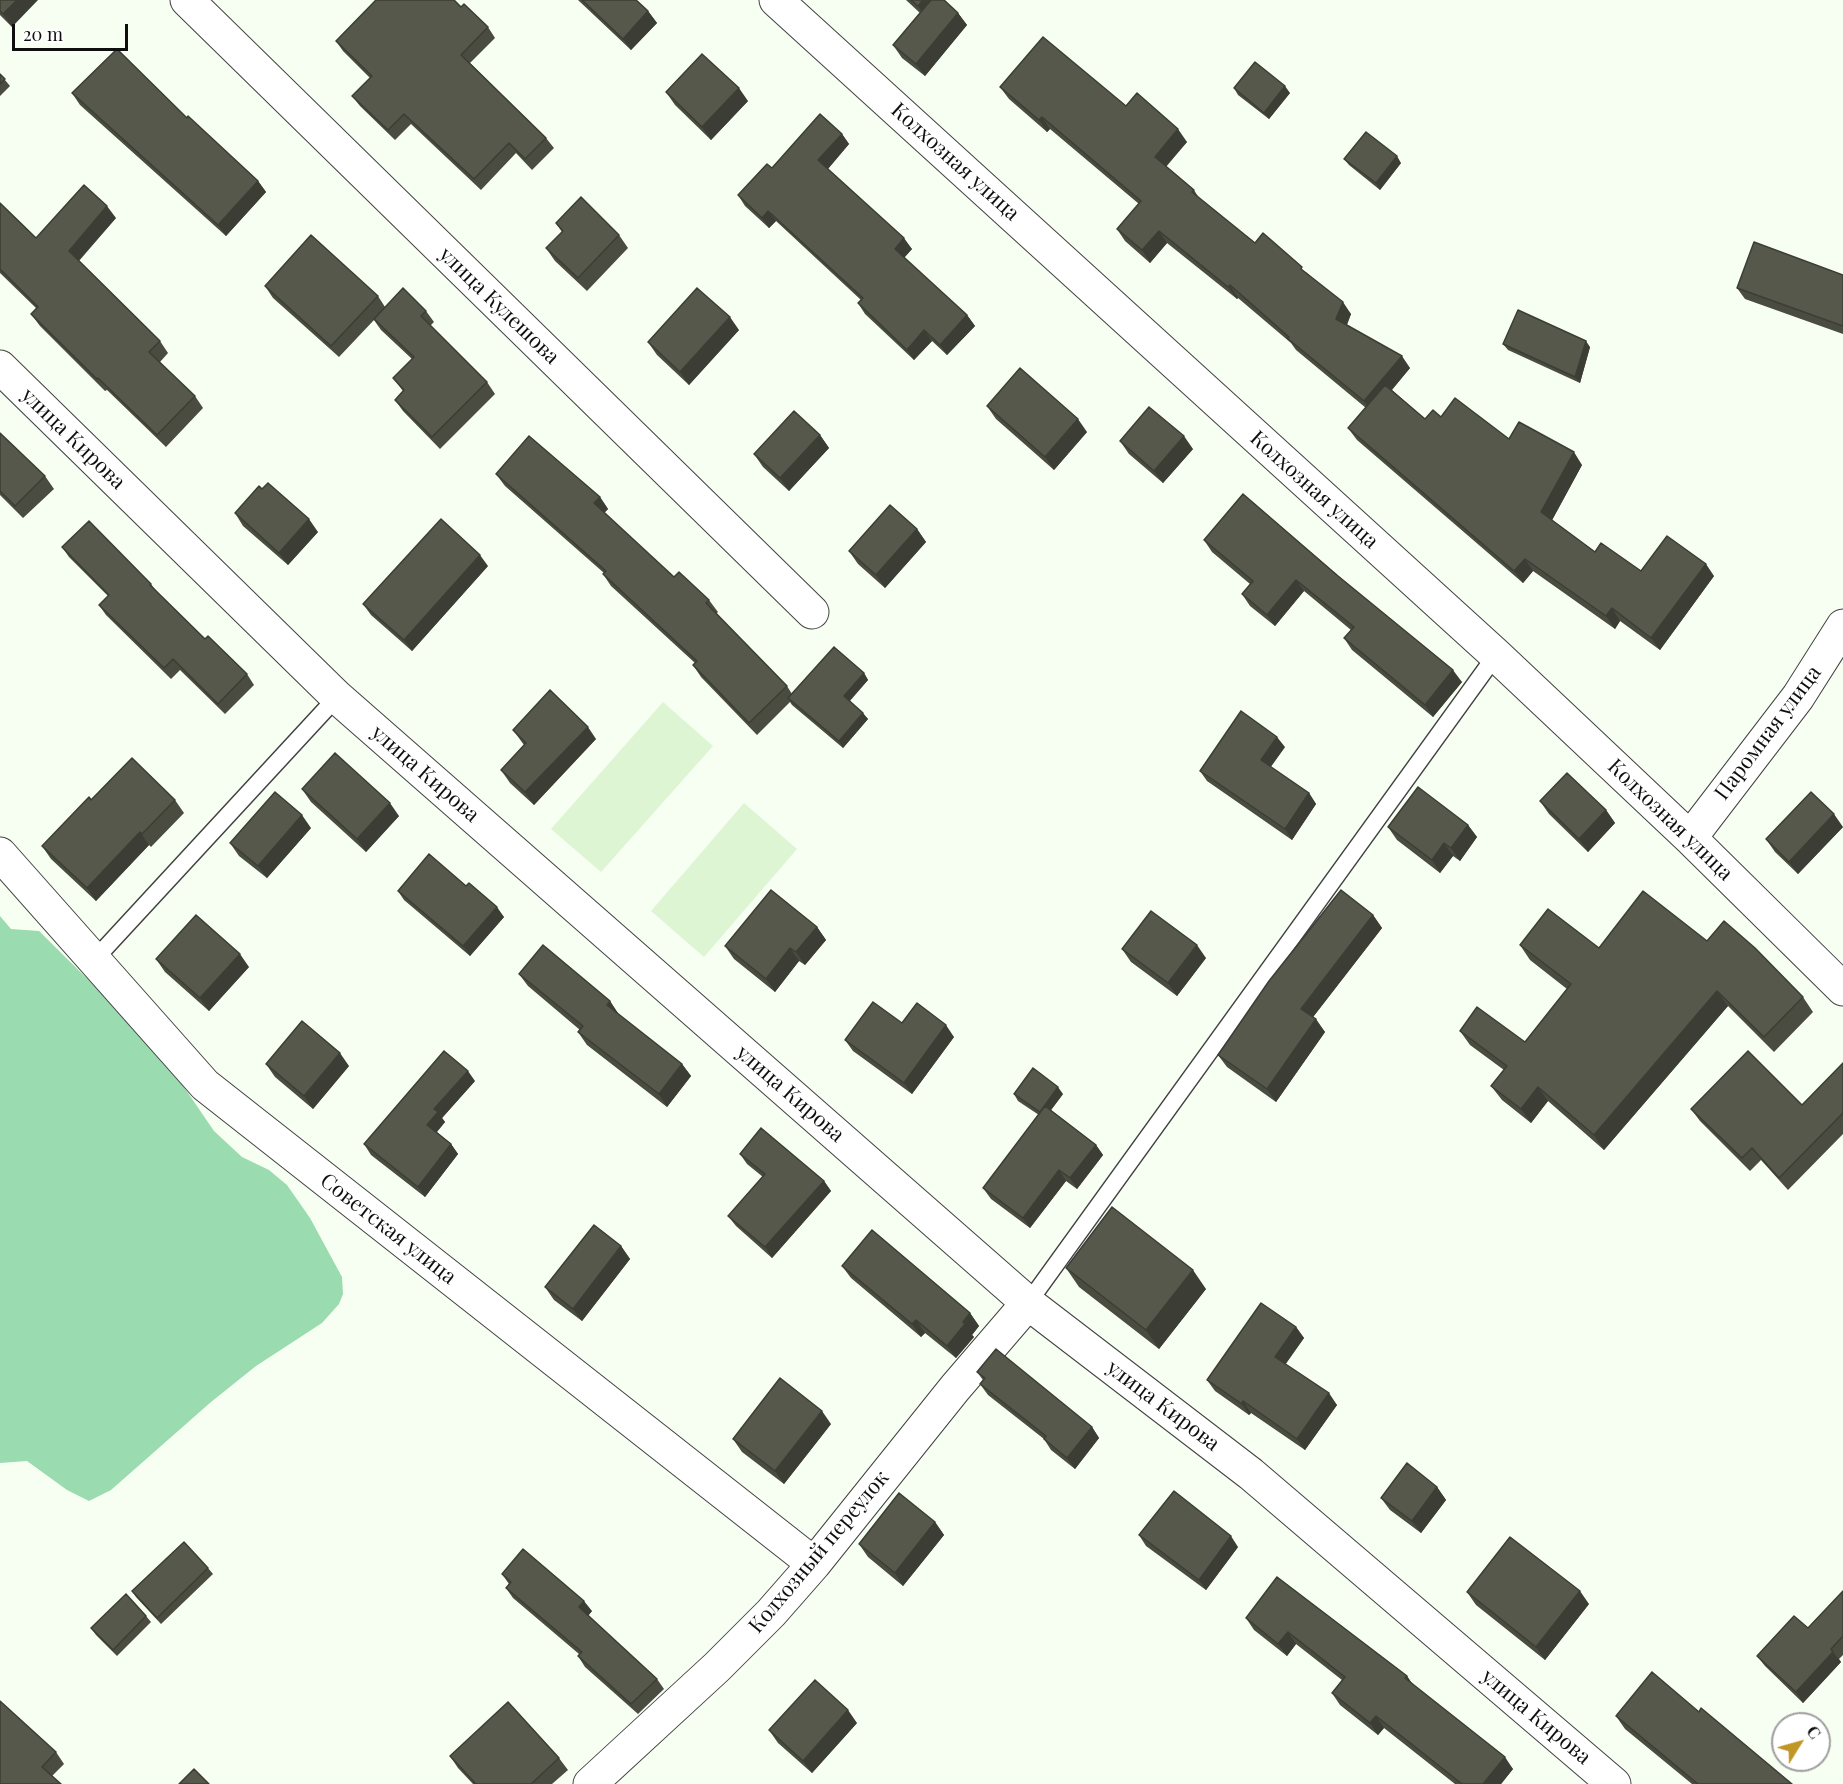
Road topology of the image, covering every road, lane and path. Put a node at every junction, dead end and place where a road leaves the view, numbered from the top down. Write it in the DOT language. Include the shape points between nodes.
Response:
graph roads {
  1 [pos="187,0"];
  2 [pos="776,0"];
  3 [pos="0,367"];
  4 [pos="812,612"];
  5 [pos="1843,626"];
  6 [pos="1496,655"];
  7 [pos="337,697"];
  8 [pos="1690,838"];
  9 [pos="0,854"];
  10 [pos="95,959"];
  11 [pos="1843,989"];
  12 [pos="1028,1303"];
  13 [pos="814,1564"];
  14 [pos="590,1784"];
  15 [pos="1614,1784"];
  1 -- 4 [label="street, улица Кулешова"];
  2 -- 6 [label="street, Колхозная улица"];
  3 -- 7 [label="street, улица Кирова"];
  5 -- 8 [label="street, Паромная улица" via="1798,697"];
  6 -- 8 [label="street, Колхозная улица"];
  6 -- 12 [label="lane"];
  7 -- 10 [label="lane"];
  7 -- 12 [label="street, улица Кирова"];
  8 -- 11 [label="street, Колхозная улица"];
  9 -- 10 [label="street, Советская улица"];
  10 -- 13 [label="street, Советская улица" via="205,1085"];
  12 -- 13 [label="street, Колхозный переулок"];
  12 -- 15 [label="street, улица Кирова" via="1251,1474"];
  13 -- 14 [label="street, Колхозный переулок" via="717,1667"];
}
